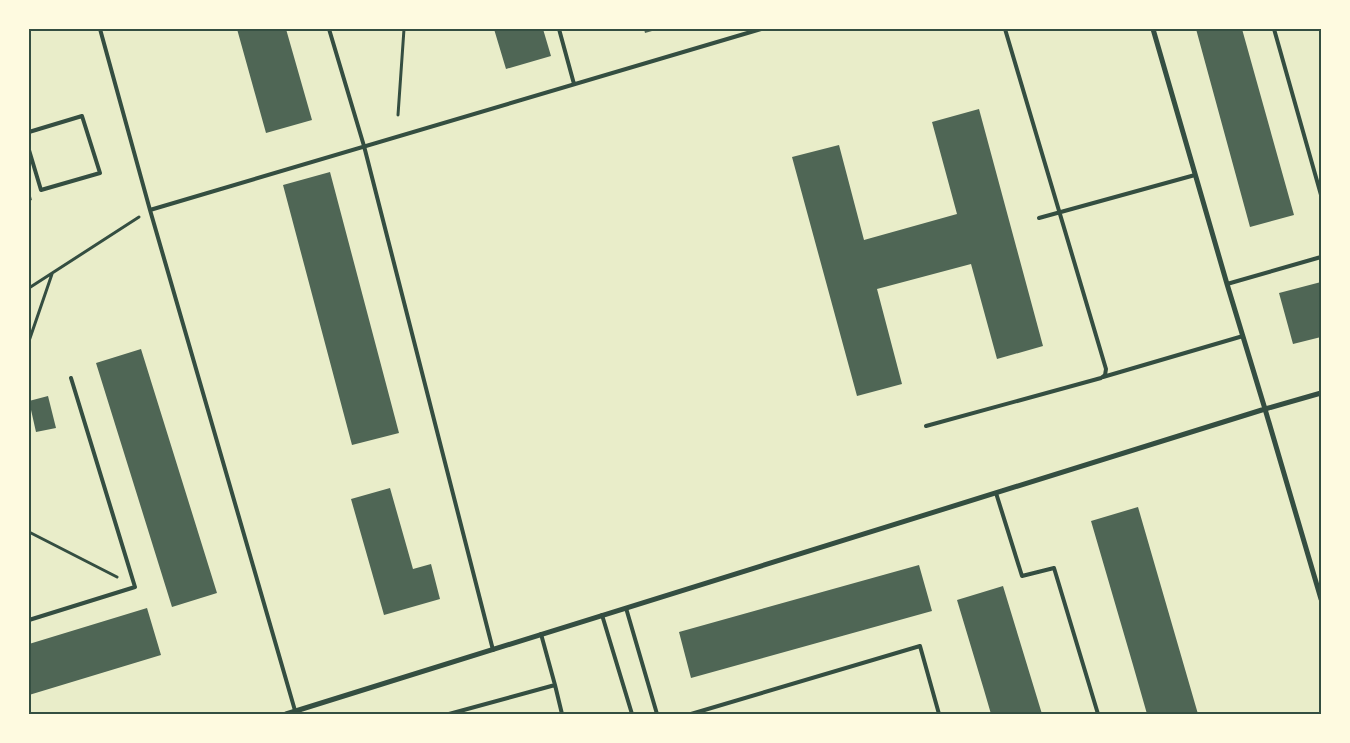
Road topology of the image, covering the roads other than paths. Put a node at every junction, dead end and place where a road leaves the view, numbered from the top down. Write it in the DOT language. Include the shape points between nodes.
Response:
graph roads {
  1 [pos="100,29"];
  2 [pos="329,29"];
  3 [pos="559,29"];
  4 [pos="761,29"];
  5 [pos="1005,29"];
  6 [pos="1153,29"];
  7 [pos="1274,29"];
  8 [pos="574,84"];
  9 [pos="29,132"];
  10 [pos="364,146"];
  11 [pos="29,150"];
  12 [pos="1195,175"];
  13 [pos="1321,195"];
  14 [pos="150,210"];
  15 [pos="1059,213"];
  16 [pos="1039,218"];
  17 [pos="1321,257"];
  18 [pos="1227,284"];
  19 [pos="1243,336"];
  20 [pos="71,378"];
  21 [pos="1101,378"];
  22 [pos="1321,393"];
  23 [pos="1265,409"];
  24 [pos="926,426"];
  25 [pos="996,493"];
  26 [pos="1321,599"];
  27 [pos="626,608"];
  28 [pos="602,615"];
  29 [pos="29,620"];
  30 [pos="541,634"];
  31 [pos="493,650"];
  32 [pos="555,684"];
  33 [pos="296,713"];
  34 [pos="286,714"];
  35 [pos="449,714"];
  36 [pos="562,714"];
  37 [pos="632,714"];
  38 [pos="657,714"];
  39 [pos="691,714"];
  40 [pos="939,714"];
  41 [pos="1098,714"];
  1 -- 14 [label="lane"];
  2 -- 10 [label="lane"];
  3 -- 8 [label="lane"];
  4 -- 8 [label="lane"];
  5 -- 15 [label="lane"];
  6 -- 12 [label="street"];
  7 -- 13 [label="lane"];
  8 -- 10 [label="lane"];
  9 -- 11 [label="lane" via="82,116 100,173 41,190"];
  10 -- 14 [label="lane"];
  10 -- 31 [label="lane"];
  12 -- 15 [label="lane"];
  12 -- 18 [label="street"];
  14 -- 33 [label="lane"];
  15 -- 16 [label="lane"];
  15 -- 21 [label="lane" via="1106,369"];
  17 -- 18 [label="lane"];
  18 -- 19 [label="street"];
  19 -- 21 [label="lane"];
  19 -- 23 [label="street"];
  20 -- 29 [label="lane" via="136,586"];
  21 -- 24 [label="lane"];
  22 -- 23 [label="street"];
  23 -- 25 [label="street"];
  23 -- 26 [label="street"];
  25 -- 27 [label="street"];
  25 -- 41 [label="lane" via="1022,576 1054,568"];
  27 -- 28 [label="street"];
  27 -- 38 [label="lane"];
  28 -- 30 [label="street"];
  28 -- 37 [label="lane"];
  30 -- 31 [label="street"];
  30 -- 32 [label="lane"];
  31 -- 33 [label="street"];
  32 -- 35 [label="lane"];
  32 -- 36 [label="lane"];
  33 -- 34 [label="street"];
  39 -- 40 [label="lane" via="920,646"];
}
